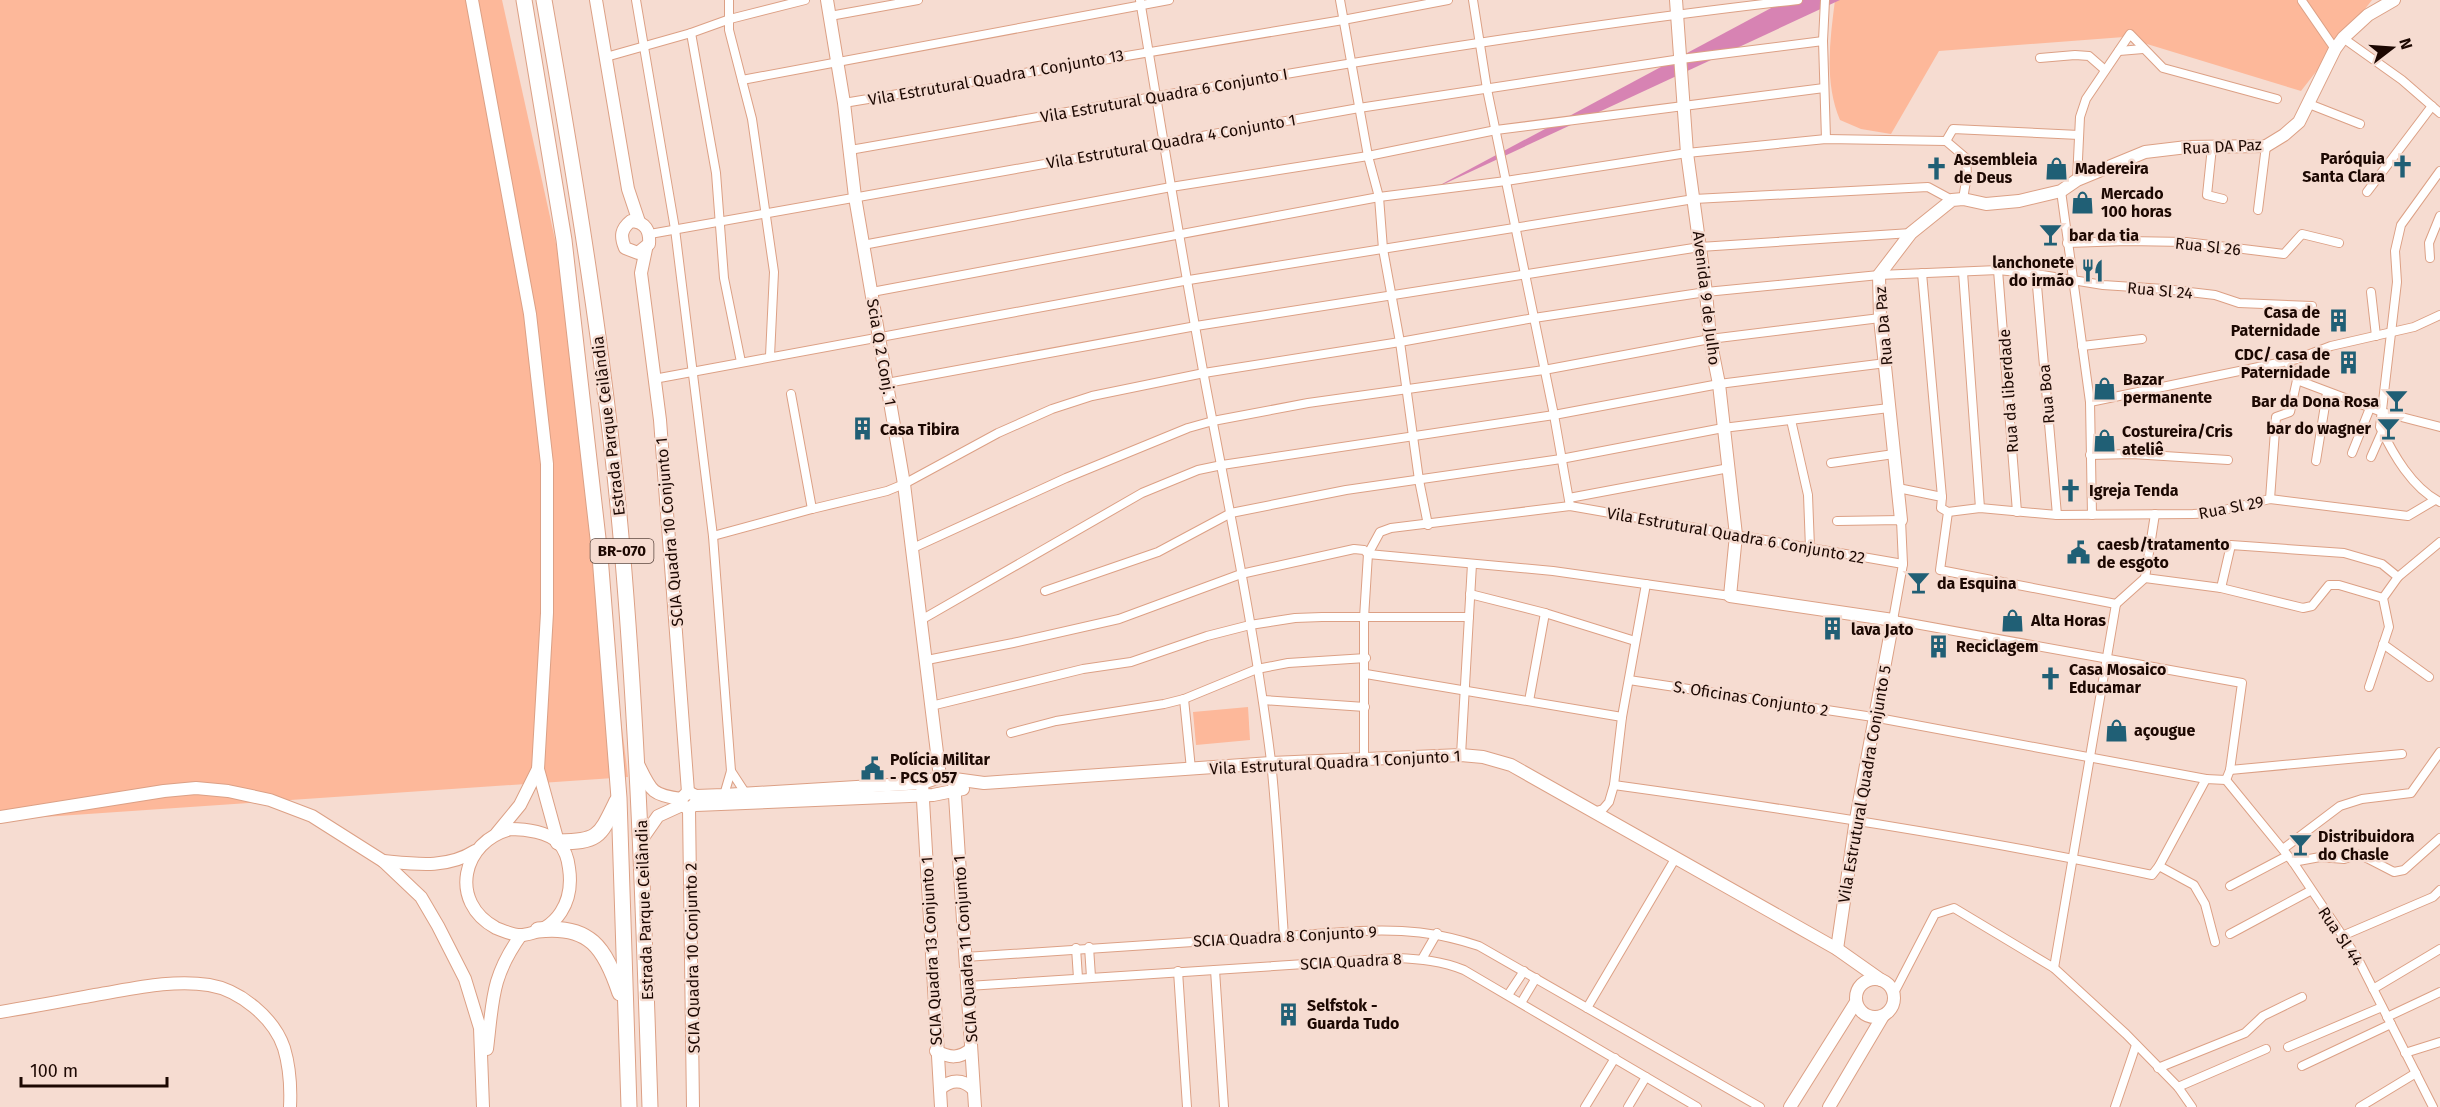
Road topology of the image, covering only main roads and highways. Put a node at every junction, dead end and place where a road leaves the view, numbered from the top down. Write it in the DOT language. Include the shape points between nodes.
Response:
graph roads {
  1 [pos="524,0"];
  2 [pos="544,0"];
  3 [pos="619,798"];
  4 [pos="558,842"];
  5 [pos="538,930"];
  6 [pos="626,1007"];
  7 [pos="629,1107"];
  8 [pos="650,1107"];
  1 -- 3 [label="highway, Estrada Parque Ceilândia / BR-070" via="564,240 600,556"];
  2 -- 8 [label="highway, Estrada Parque Ceilândia / BR-070" via="588,259 622,547 642,839"];
  3 -- 4 [label="highway" via="597,836 587,841"];
  3 -- 6 [label="highway, Estrada Parque Ceilândia / BR-070"];
  5 -- 6 [label="highway" via="573,931 593,941 607,958"];
  6 -- 7 [label="highway, Estrada Parque Ceilândia / BR-070"];
}
